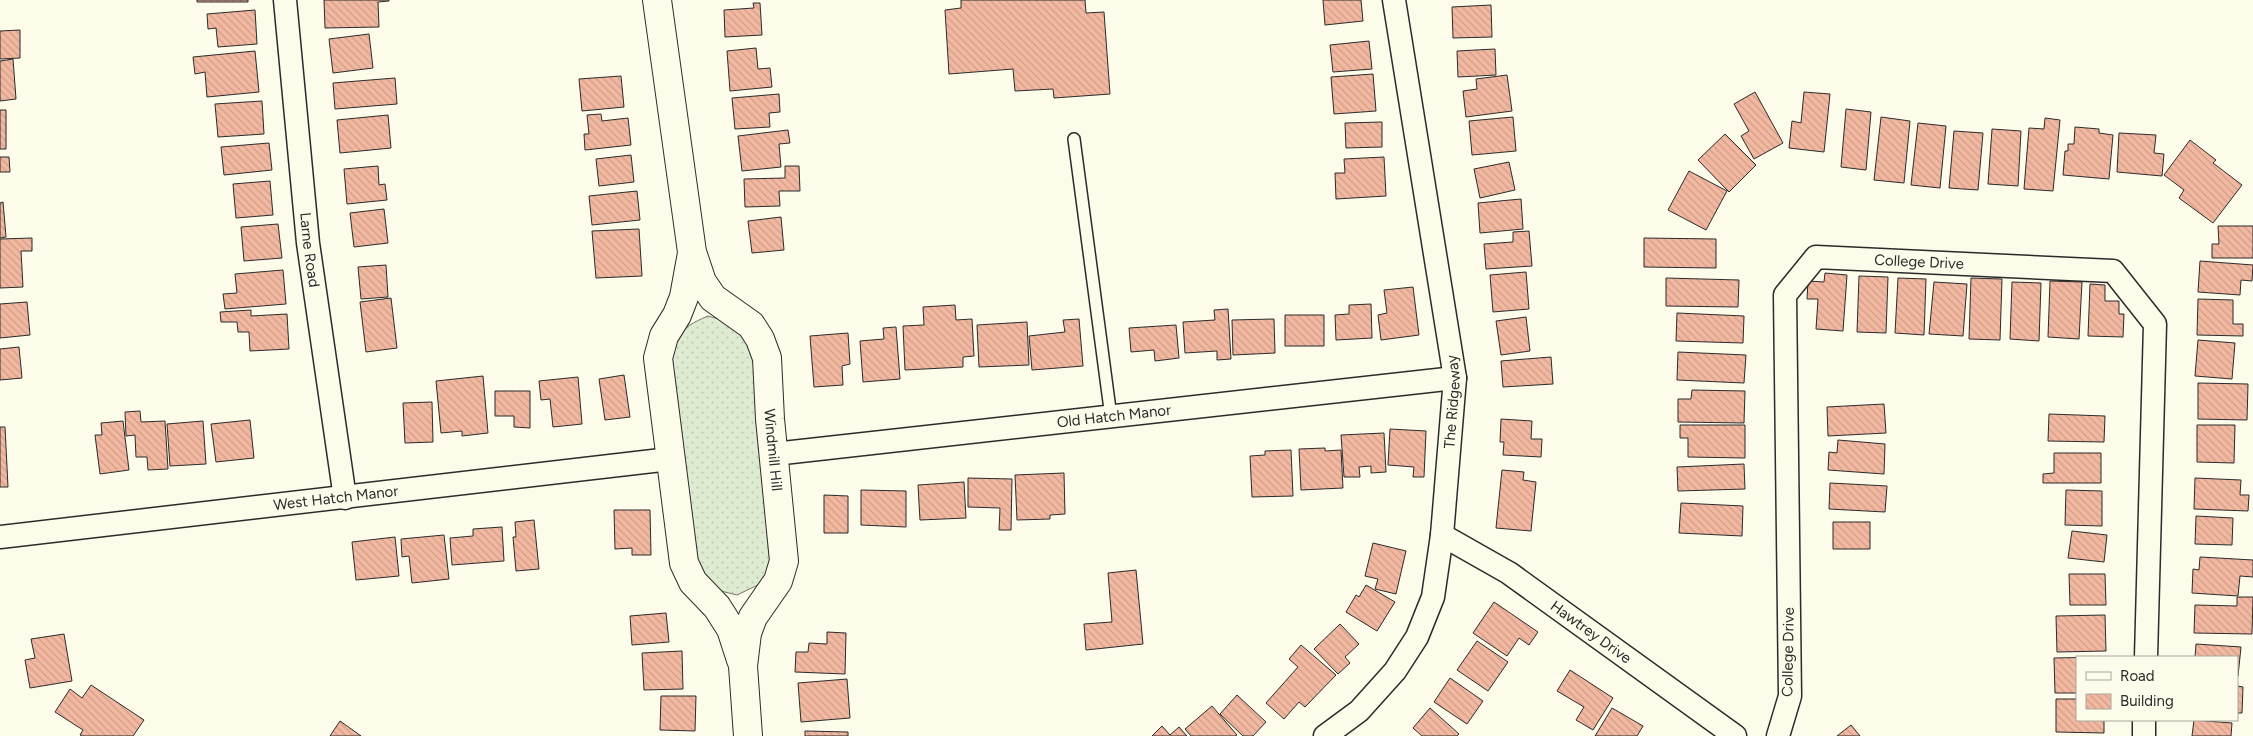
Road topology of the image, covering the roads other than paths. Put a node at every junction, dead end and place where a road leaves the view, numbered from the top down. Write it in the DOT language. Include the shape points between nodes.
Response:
graph roads {
  1 [pos="285,0"];
  2 [pos="657,0"];
  3 [pos="1394,0"];
  4 [pos="1074,139"];
  5 [pos="692,252"];
  6 [pos="1456,378"];
  7 [pos="1111,417"];
  8 [pos="774,454"];
  9 [pos="670,459"];
  10 [pos="345,498"];
  11 [pos="1442,535"];
  12 [pos="0,537"];
  13 [pos="2146,656"];
  14 [pos="743,666"];
  15 [pos="2144,721"];
  16 [pos="748,736"];
  17 [pos="1325,736"];
  18 [pos="1735,736"];
  19 [pos="1778,736"];
  20 [pos="2144,736"];
  1 -- 10 [label="street, Larne Road" via="308,243"];
  2 -- 5 [label="street, Windmill Hill"];
  3 -- 6 [label="street, The Ridgeway"];
  4 -- 7 [label="lane"];
  5 -- 8 [label="street, Windmill Hill" via="702,282 713,298 751,325 760,338 767,358"];
  5 -- 9 [label="street, Windmill Hill" via="684,297 664,336 658,358"];
  6 -- 7 [label="street, Old Hatch Manor"];
  6 -- 11 [label="street, The Ridgeway"];
  7 -- 8 [label="street, Old Hatch Manor"];
  8 -- 14 [label="street, Windmill Hill" via="784,561 778,580 746,633"];
  9 -- 10 [label="street, West Hatch Manor"];
  9 -- 14 [label="street, Windmill Hill" via="684,563 692,582 716,607 731,629"];
  10 -- 12 [label="street, West Hatch Manor"];
  11 -- 17 [label="street, The Ridgeway" via="1433,597 1417,637 1395,671 1359,711"];
  11 -- 18 [label="street, Hawtrey Drive" via="1509,573"];
  13 -- 19 [label="street, College Drive" via="2156,324 2113,271 1816,257 1785,295 1790,696"];
  14 -- 16 [label="street, Windmill Hill"];
  15 -- 20 [label="street"];
}
